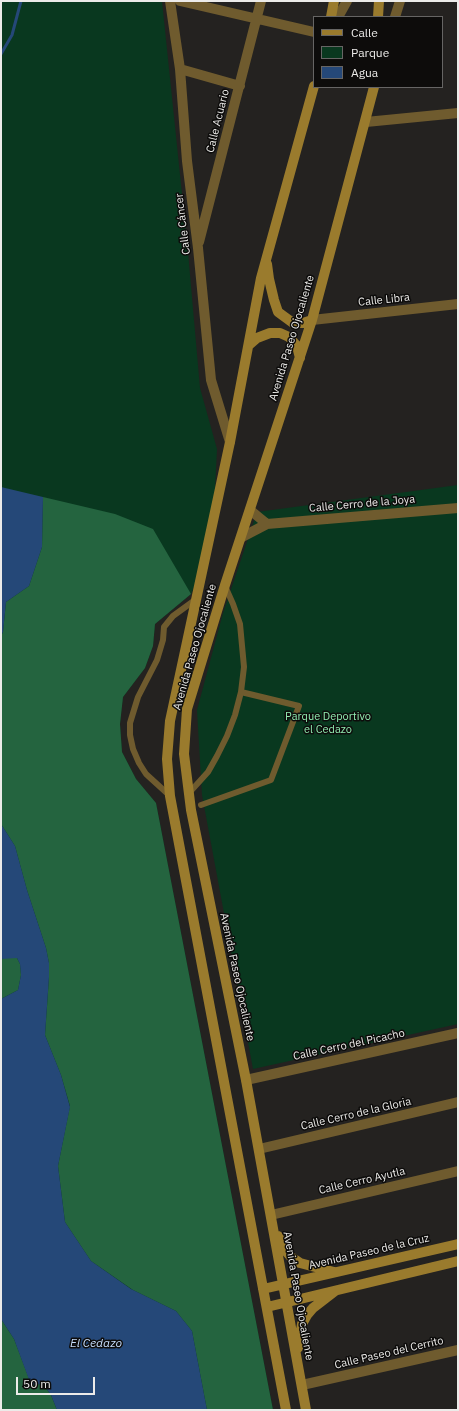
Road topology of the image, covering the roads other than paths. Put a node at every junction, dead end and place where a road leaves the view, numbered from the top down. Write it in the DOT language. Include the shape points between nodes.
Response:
graph roads {
  1 [pos="170,1"];
  2 [pos="180,1"];
  3 [pos="261,1"];
  4 [pos="334,1"];
  5 [pos="347,1"];
  6 [pos="379,1"];
  7 [pos="400,1"];
  8 [pos="331,16"];
  9 [pos="339,16"];
  10 [pos="378,16"];
  11 [pos="395,16"];
  12 [pos="257,19"];
  13 [pos="313,32"];
  14 [pos="180,69"];
  15 [pos="240,86"];
  16 [pos="313,88"];
  17 [pos="374,90"];
  18 [pos="458,113"];
  19 [pos="366,122"];
  20 [pos="198,248"];
  21 [pos="267,258"];
  22 [pos="458,304"];
  23 [pos="312,320"];
  24 [pos="249,345"];
  25 [pos="300,358"];
  26 [pos="230,442"];
  27 [pos="458,508"];
  28 [pos="250,510"];
  29 [pos="267,524"];
  30 [pos="242,537"];
  31 [pos="225,585"];
  32 [pos="195,600"];
  33 [pos="241,692"];
  34 [pos="188,794"];
  35 [pos="170,796"];
  36 [pos="201,806"];
  37 [pos="458,1033"];
  38 [pos="246,1080"];
  39 [pos="458,1102"];
  40 [pos="259,1149"];
  41 [pos="458,1171"];
  42 [pos="271,1219"];
  43 [pos="458,1244"];
  44 [pos="458,1261"];
  45 [pos="336,1272"];
  46 [pos="284,1284"];
  47 [pos="263,1289"];
  48 [pos="338,1289"];
  49 [pos="287,1302"];
  50 [pos="267,1307"];
  51 [pos="458,1350"];
  52 [pos="296,1356"];
  53 [pos="302,1385"];
  54 [pos="286,1410"];
  55 [pos="306,1410"];
  1 -- 14 [label="street, Calle Cáncer"];
  2 -- 12 [label="street"];
  3 -- 12 [label="street, Calle Acuario"];
  4 -- 8 [label="main road"];
  5 -- 9 [label="street"];
  6 -- 10 [label="main road"];
  7 -- 11 [label="street"];
  12 -- 13 [label="street"];
  12 -- 15 [label="street, Calle Acuario"];
  14 -- 15 [label="street"];
  14 -- 20 [label="street, Calle Cáncer" via="187,161"];
  15 -- 20 [label="street, Calle Acuario"];
  16 -- 21 [label="main road, Avenida Paseo Ojocaliente"];
  17 -- 19 [label="main road, Avenida Paseo Ojocaliente"];
  18 -- 19 [label="street"];
  19 -- 23 [label="main road, Avenida Paseo Ojocaliente"];
  20 -- 26 [label="street, Calle Cáncer" via="211,380"];
  21 -- 23 [label="main road" via="269,279 278,312 293,323"];
  21 -- 24 [label="main road, Avenida Paseo Ojocaliente"];
  22 -- 23 [label="street, Calle Libra"];
  23 -- 25 [label="main road, Avenida Paseo Ojocaliente"];
  24 -- 25 [label="main road" via="257,338 270,333 280,333 289,336 297,346"];
  24 -- 26 [label="main road, Avenida Paseo Ojocaliente"];
  25 -- 28 [label="main road, Avenida Paseo Ojocaliente"];
  26 -- 32 [label="main road, Avenida Paseo Ojocaliente"];
  27 -- 29 [label="street, Calle Cerro de la Joya"];
  28 -- 29 [label="street"];
  28 -- 30 [label="main road, Avenida Paseo Ojocaliente"];
  29 -- 30 [label="street"];
  30 -- 31 [label="main road, Avenida Paseo Ojocaliente"];
  31 -- 33 [label="lane" via="240,624 244,667"];
  31 -- 34 [label="main road, Avenida Paseo Ojocaliente" via="187,709 184,754"];
  32 -- 35 [label="main road, Avenida Paseo Ojocaliente" via="170,721 167,759"];
  32 -- 35 [label="lane" via="173,616 164,627 158,660 138,696 130,723 133,749 139,763 146,774"];
  33 -- 34 [label="lane" via="235,715 217,756 208,772"];
  33 -- 36 [label="lane" via="299,706 271,780"];
  34 -- 38 [label="main road, Avenida Paseo Ojocaliente"];
  35 -- 47 [label="main road, Avenida Paseo Ojocaliente"];
  37 -- 38 [label="street, Calle Cerro del Picacho"];
  38 -- 40 [label="main road, Avenida Paseo Ojocaliente"];
  39 -- 40 [label="street, Calle Cerro de la Gloria"];
  40 -- 42 [label="main road, Avenida Paseo Ojocaliente"];
  41 -- 42 [label="street, Calle Cerro Ayutla"];
  42 -- 45 [label="main road" via="284,1249 291,1257 300,1263"];
  42 -- 46 [label="main road, Avenida Paseo Ojocaliente"];
  43 -- 45 [label="main road, Avenida Paseo de la Cruz"];
  44 -- 48 [label="main road"];
  45 -- 46 [label="main road, Avenida Paseo de la Cruz"];
  46 -- 47 [label="main road, Avenida Paseo de la Cruz"];
  46 -- 49 [label="main road, Avenida Paseo Ojocaliente"];
  47 -- 50 [label="main road, Avenida Paseo Ojocaliente"];
  48 -- 49 [label="main road"];
  48 -- 52 [label="main road" via="307,1315 302,1324"];
  49 -- 50 [label="main road"];
  49 -- 52 [label="main road, Avenida Paseo Ojocaliente"];
  50 -- 54 [label="main road, Avenida Paseo Ojocaliente"];
  51 -- 53 [label="street, Calle Paseo del Cerrito"];
  52 -- 53 [label="main road, Avenida Paseo Ojocaliente"];
  53 -- 55 [label="main road, Avenida Paseo Ojocaliente"];
}
